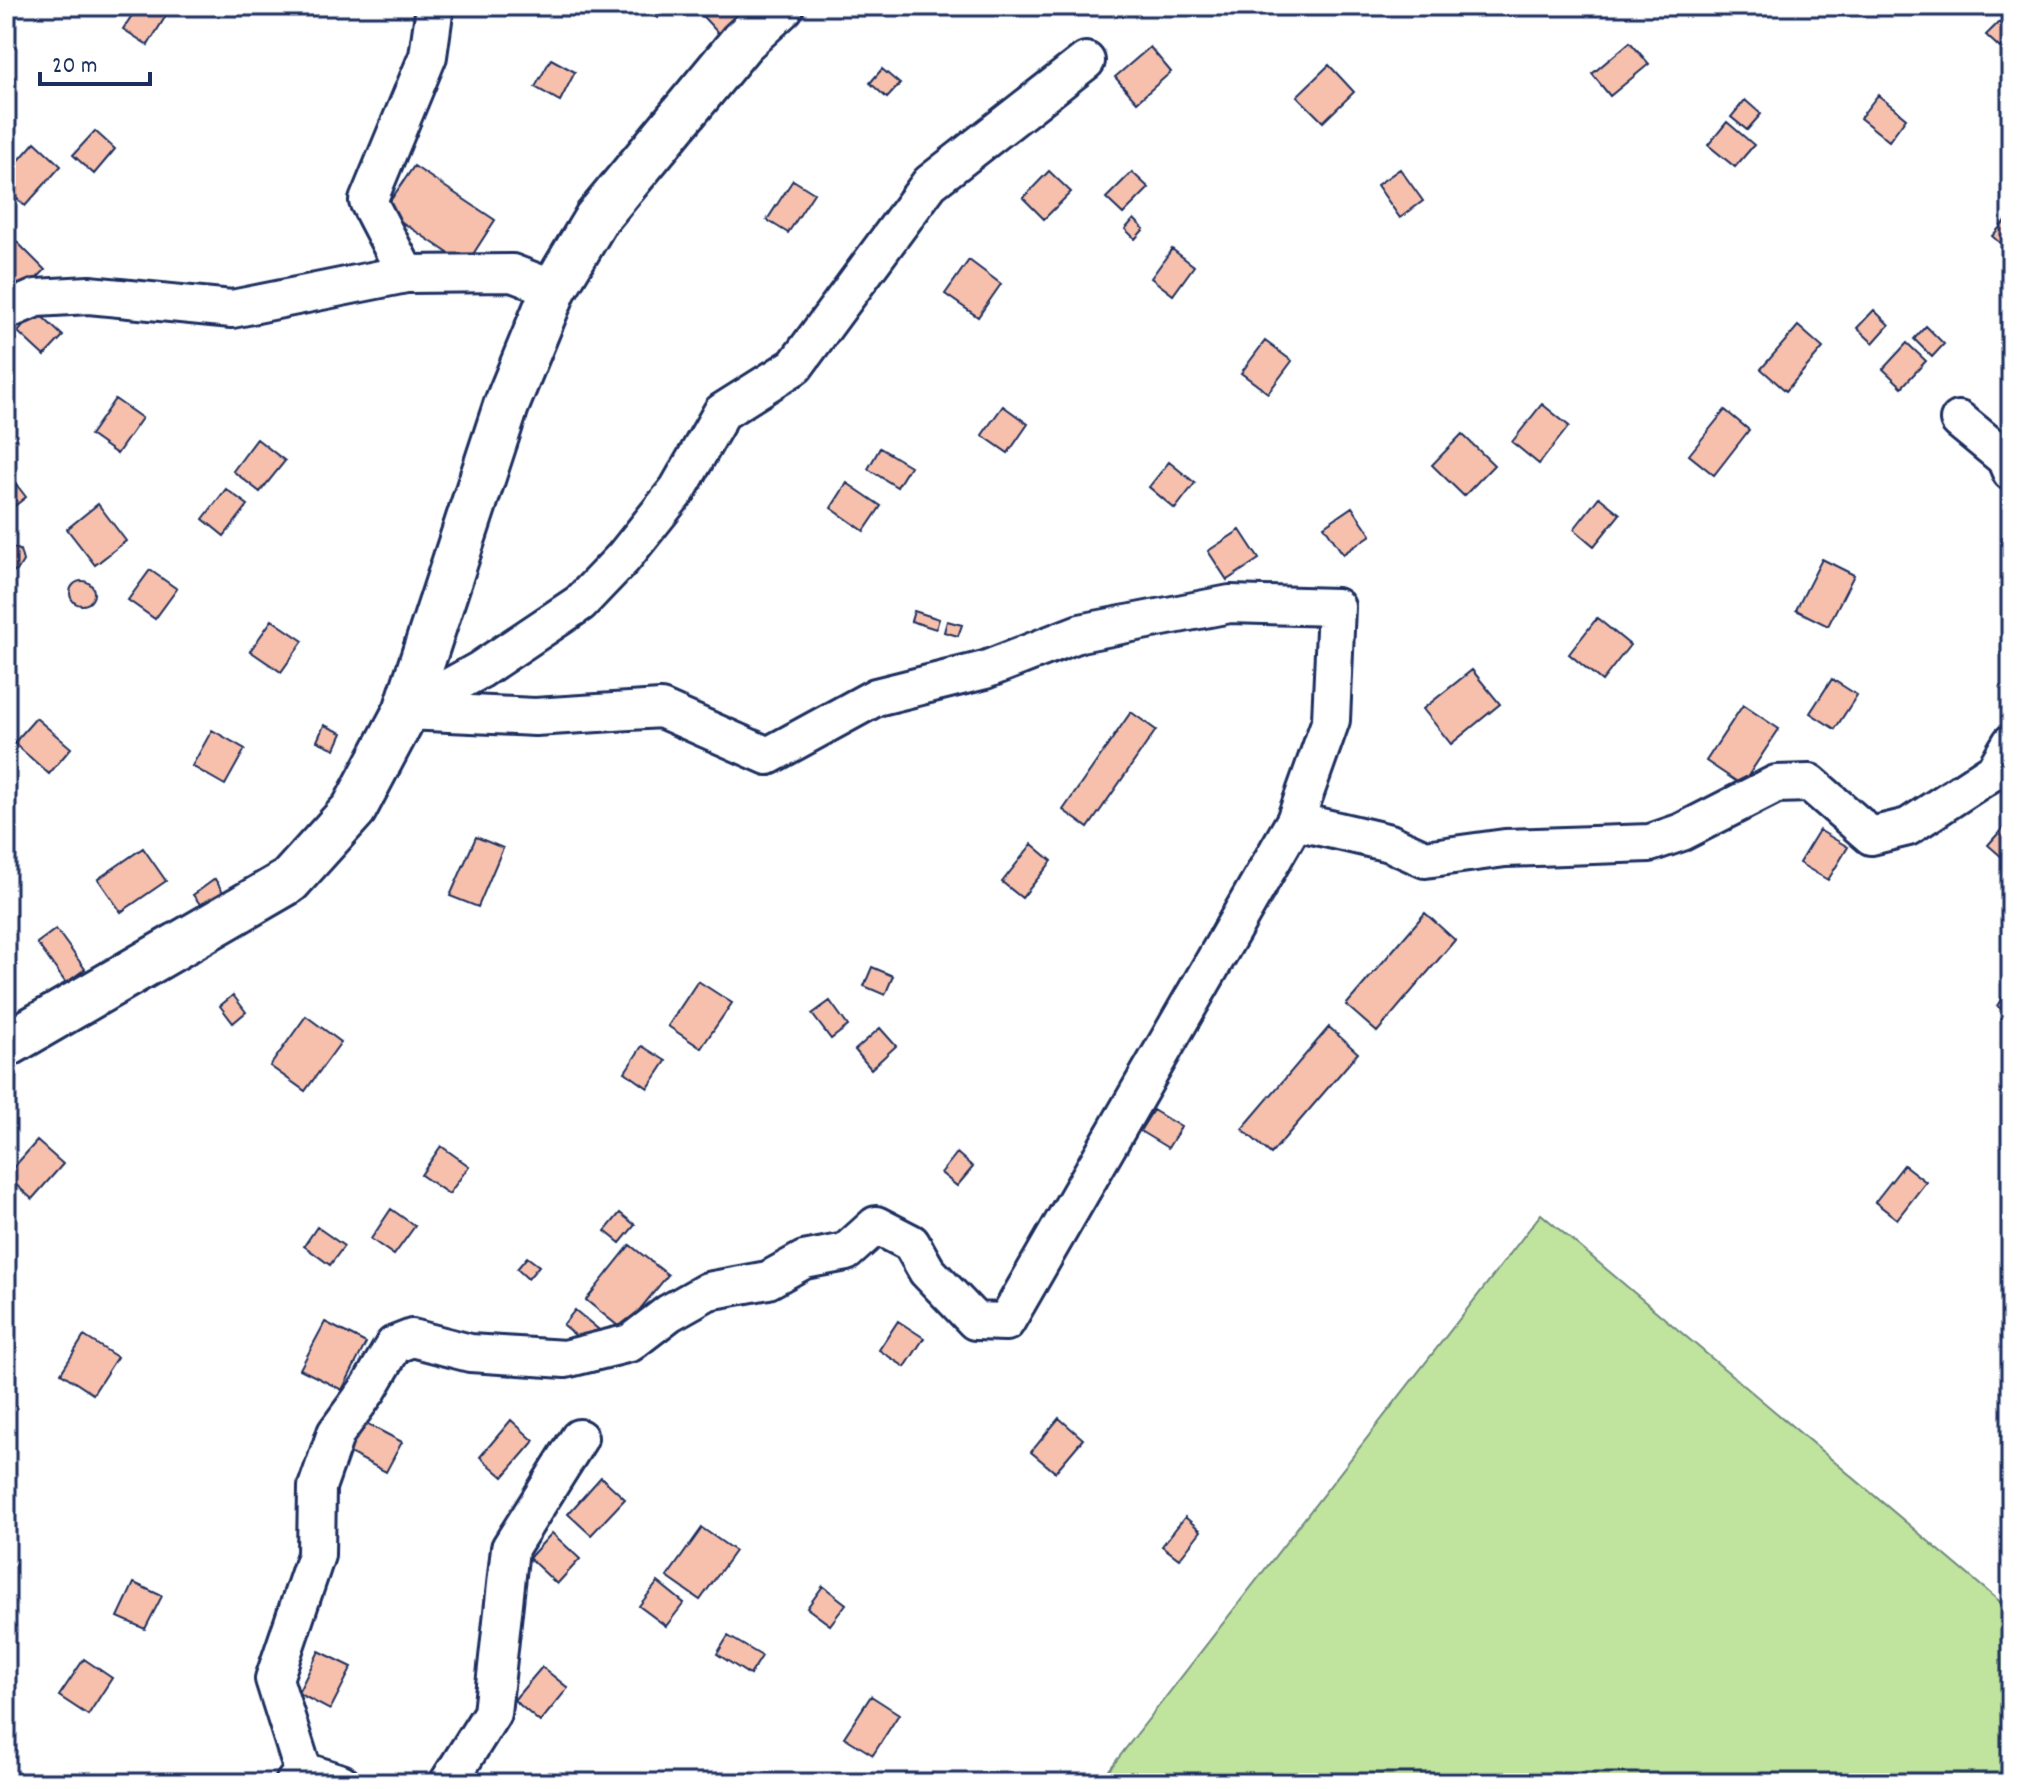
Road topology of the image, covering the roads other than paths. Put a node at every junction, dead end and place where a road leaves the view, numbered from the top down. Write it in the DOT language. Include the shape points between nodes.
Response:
graph roads {
  1 [pos="435,6"];
  2 [pos="781,6"];
  3 [pos="1086,61"];
  4 [pos="406,274"];
  5 [pos="554,289"];
  6 [pos="6,311"];
  7 [pos="1959,420"];
  8 [pos="2011,472"];
  9 [pos="406,711"];
  10 [pos="2011,743"];
  11 [pos="1295,821"];
  12 [pos="6,1045"];
  13 [pos="579,1438"];
  14 [pos="298,1777"];
  15 [pos="341,1783"];
  16 [pos="448,1783"];
  1 -- 4 [label="street" via="428,56 368,201"];
  2 -- 5 [label="main road" via="742,42 596,219"];
  3 -- 9 [label="street" via="930,183 795,366 722,412 678,489 580,603 480,670"];
  4 -- 5 [label="street" via="512,273"];
  4 -- 6 [label="street" via="232,309 89,295 36,298"];
  5 -- 9 [label="main road" via="506,406"];
  7 -- 8 [label="street" via="2005,458"];
  9 -- 11 [label="street" via="535,717 661,709 768,756 876,697 985,670 1080,633 1230,604 1336,607 1331,720"];
  9 -- 12 [label="main road" via="354,809 289,881"];
  10 -- 11 [label="street" via="1995,770 1908,827 1871,836 1810,783 1776,784 1650,843 1505,848 1425,859 1390,843"];
  11 -- 14 [label="street" via="1006,1322 975,1321 927,1271 911,1243 876,1225 846,1252 804,1260 768,1280 708,1291 617,1347 565,1359 470,1353 412,1338 394,1345 336,1433 317,1487 316,1555 274,1679"];
  13 -- 16 [label="street" via="510,1548 492,1713"];
  14 -- 15 [label="street"];
}
